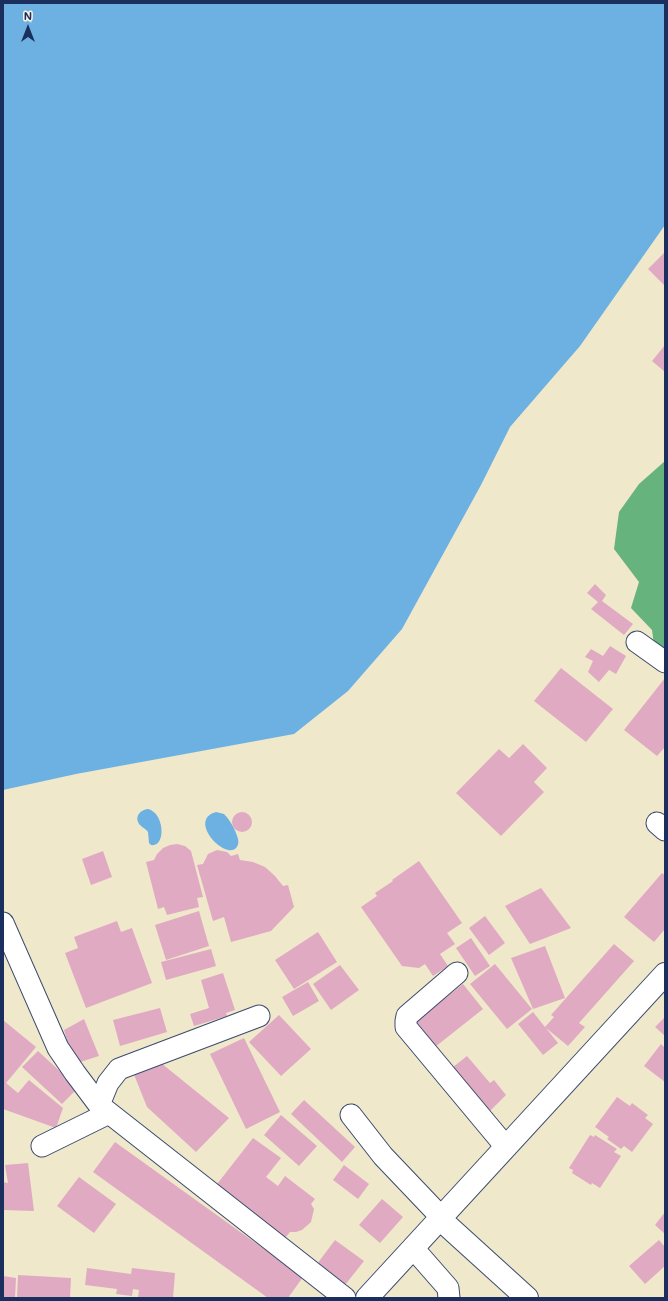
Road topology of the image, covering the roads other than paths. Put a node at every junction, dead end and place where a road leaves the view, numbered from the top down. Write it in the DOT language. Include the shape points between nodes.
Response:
graph roads {
  1 [pos="637,642"];
  2 [pos="665,662"];
  3 [pos="3,924"];
  4 [pos="457,973"];
  5 [pos="665,974"];
  6 [pos="259,1016"];
  7 [pos="104,1109"];
  8 [pos="350,1115"];
  9 [pos="42,1146"];
  10 [pos="506,1147"];
  11 [pos="441,1218"];
  12 [pos="413,1248"];
  13 [pos="372,1296"];
  14 [pos="345,1298"];
  15 [pos="449,1298"];
  16 [pos="527,1298"];
  1 -- 2 [label="street"];
  3 -- 7 [label="street" via="58,1048"];
  4 -- 10 [label="street" via="407,1016 406,1028"];
  5 -- 10 [label="main road"];
  6 -- 7 [label="street" via="119,1069 108,1083"];
  7 -- 9 [label="street"];
  7 -- 14 [label="street"];
  8 -- 11 [label="street" via="383,1156"];
  10 -- 11 [label="main road"];
  11 -- 12 [label="main road"];
  11 -- 16 [label="main road"];
  12 -- 13 [label="main road"];
  12 -- 15 [label="street" via="448,1288"];
}
